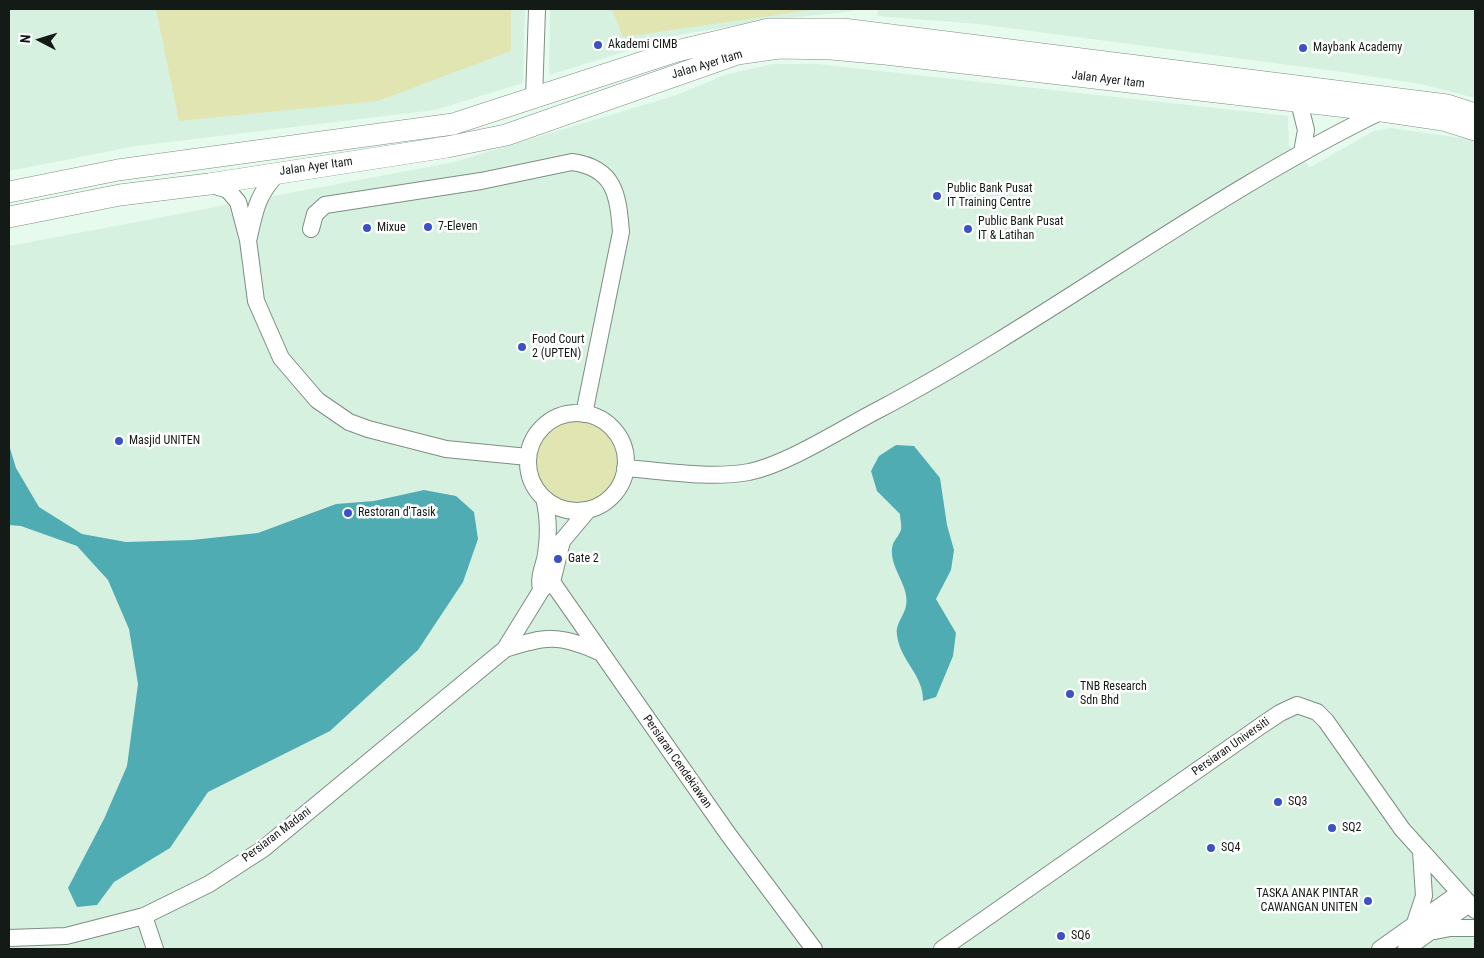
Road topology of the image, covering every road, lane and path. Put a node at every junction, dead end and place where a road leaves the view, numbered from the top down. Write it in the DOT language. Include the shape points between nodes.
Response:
graph roads {
  1 [pos="537,9"];
  2 [pos="534,99"];
  3 [pos="1299,102"];
  4 [pos="1382,111"];
  5 [pos="1475,114"];
  6 [pos="1475,130"];
  7 [pos="1302,152"];
  8 [pos="278,172"];
  9 [pos="209,184"];
  10 [pos="9,192"];
  11 [pos="9,217"];
  12 [pos="311,228"];
  13 [pos="248,240"];
  14 [pos="584,414"];
  15 [pos="528,457"];
  16 [pos="625,468"];
  17 [pos="544,498"];
  18 [pos="588,510"];
  19 [pos="544,583"];
  20 [pos="505,649"];
  21 [pos="599,652"];
  22 [pos="1421,851"];
  23 [pos="1468,902"];
  24 [pos="144,916"];
  25 [pos="1414,926"];
  26 [pos="1475,928"];
  27 [pos="1432,932"];
  28 [pos="9,938"];
  29 [pos="155,949"];
  30 [pos="814,949"];
  31 [pos="942,949"];
  32 [pos="1380,949"];
  33 [pos="1406,949"];
  1 -- 2 [label="street"];
  2 -- 5 [label="main road, Jalan Ayer Itam" via="677,51 768,29 843,29 1447,105"];
  2 -- 10 [label="main road, Jalan Ayer Itam" via="453,124 118,170"];
  3 -- 4 [label="main road, Jalan Ayer Itam"];
  3 -- 7 [label="street" via="1306,130"];
  3 -- 8 [label="main road, Jalan Ayer Itam" via="885,54 779,48 737,54 691,68 506,135"];
  4 -- 6 [label="main road, Jalan Ayer Itam" via="1443,120"];
  4 -- 7 [label="street"];
  7 -- 16 [label="street" via="921,387 775,465 748,472 718,474"];
  8 -- 9 [label="main road, Jalan Ayer Itam"];
  8 -- 13 [label="street" via="265,186 256,204"];
  9 -- 11 [label="main road, Jalan Ayer Itam" via="120,194"];
  9 -- 13 [label="street" via="228,190 238,202"];
  12 -- 14 [label="street" via="316,214 325,205 481,181 572,162 600,171 614,188 621,232"];
  13 -- 15 [label="street" via="256,301 280,358 317,400 349,422 368,429 446,449"];
  14 -- 15 [label="street" via="558,416 544,426 533,440"];
  14 -- 16 [label="street" via="600,419 613,429 624,451"];
  15 -- 17 [label="street" via="533,484"];
  16 -- 18 [label="street" via="615,492"];
  17 -- 18 [label="street" via="560,508"];
  17 -- 19 [label="street" via="549,521"];
  18 -- 19 [label="street" via="562,541"];
  19 -- 20 [label="street"];
  19 -- 21 [label="street, Persiaran Cendekiawan"];
  20 -- 21 [label="street" via="536,639 554,638 575,641"];
  20 -- 24 [label="street, Persiaran Madani" via="264,849 209,884"];
  21 -- 30 [label="street, Persiaran Cendekiawan"];
  22 -- 23 [label="street, Persiaran Universiti"];
  22 -- 25 [label="street" via="1424,896"];
  22 -- 31 [label="street, Persiaran Universiti" via="1326,721 1317,712 1297,706 1268,721"];
  23 -- 25 [label="street"];
  23 -- 27 [label="street"];
  24 -- 28 [label="street, Persiaran Madani" via="66,936"];
  24 -- 29 [label="street"];
  25 -- 32 [label="street"];
  26 -- 27 [label="street"];
  27 -- 33 [label="street"];
}
